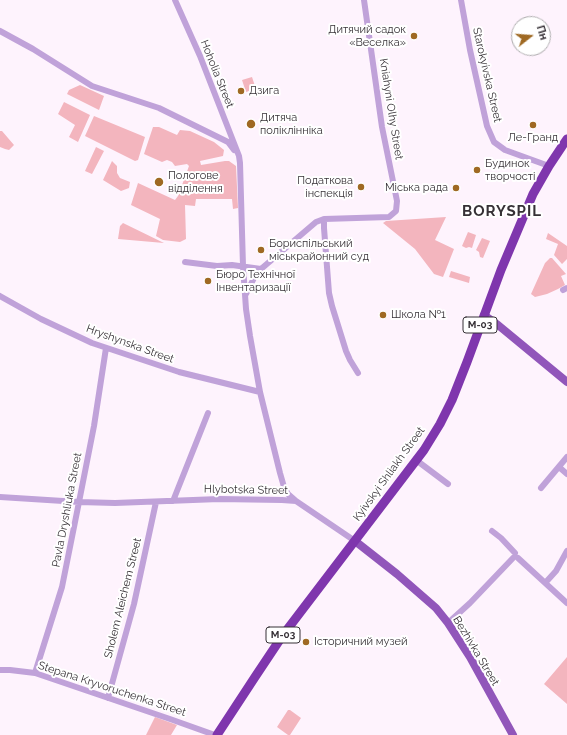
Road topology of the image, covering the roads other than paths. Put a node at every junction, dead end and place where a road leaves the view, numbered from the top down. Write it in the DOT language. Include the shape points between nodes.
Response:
graph roads {
  1 [pos="175,0"];
  2 [pos="364,0"];
  3 [pos="461,0"];
  4 [pos="0,31"];
  5 [pos="567,138"];
  6 [pos="239,156"];
  7 [pos="549,166"];
  8 [pos="324,219"];
  9 [pos="185,262"];
  10 [pos="243,266"];
  11 [pos="261,269"];
  12 [pos="245,295"];
  13 [pos="0,296"];
  14 [pos="484,315"];
  15 [pos="106,348"];
  16 [pos="358,373"];
  17 [pos="567,382"];
  18 [pos="260,392"];
  19 [pos="208,413"];
  20 [pos="567,457"];
  21 [pos="416,460"];
  22 [pos="559,467"];
  23 [pos="567,474"];
  24 [pos="448,484"];
  25 [pos="541,488"];
  26 [pos="0,497"];
  27 [pos="173,501"];
  28 [pos="296,501"];
  29 [pos="79,502"];
  30 [pos="156,502"];
  31 [pos="492,531"];
  32 [pos="355,540"];
  33 [pos="567,551"];
  34 [pos="515,556"];
  35 [pos="546,582"];
  36 [pos="567,603"];
  37 [pos="448,623"];
  38 [pos="0,670"];
  39 [pos="36,673"];
  40 [pos="108,698"];
  41 [pos="216,735"];
  42 [pos="513,735"];
  1 -- 6 [label="street, Hoholia Street"];
  2 -- 8 [label="street, Kniahyni Olhy Street" via="382,127 397,201 396,211 390,217"];
  3 -- 7 [label="street, Starokyivska Street" via="487,126 494,142 505,150"];
  4 -- 6 [label="street" via="92,86 159,108 228,142"];
  5 -- 7 [label="highway, Kyivskyi Shliakh Street / М-03"];
  6 -- 10 [label="street, Hoholia Street"];
  7 -- 14 [label="highway, Kyivskyi Shliakh Street / М-03" via="520,222"];
  8 -- 11 [label="street" via="316,222"];
  8 -- 16 [label="street" via="329,293 346,351"];
  9 -- 10 [label="street"];
  10 -- 11 [label="street"];
  10 -- 12 [label="street, Hoholia Street"];
  11 -- 12 [label="street"];
  12 -- 18 [label="street, Hoholia Street"];
  13 -- 15 [label="street, Hryshynska Street" via="41,319"];
  14 -- 17 [label="main road"];
  14 -- 21 [label="highway, Kyivskyi Shliakh Street / М-03" via="452,400 440,424"];
  15 -- 18 [label="street, Hryshynska Street" via="179,372"];
  15 -- 29 [label="street, Pavla Dryshliuka Street"];
  18 -- 28 [label="street, Hoholia Street" via="283,483 288,494"];
  19 -- 27 [label="street"];
  20 -- 22 [label="street"];
  21 -- 24 [label="street"];
  21 -- 32 [label="highway, Kyivskyi Shliakh Street / М-03"];
  22 -- 23 [label="street"];
  22 -- 25 [label="street"];
  26 -- 29 [label="street, Hlybotska Street"];
  27 -- 28 [label="street, Hlybotska Street"];
  27 -- 30 [label="street, Hlybotska Street"];
  28 -- 32 [label="street, Hlybotska Street"];
  29 -- 30 [label="street, Hlybotska Street"];
  29 -- 39 [label="street, Pavla Dryshliuka Street" via="62,587"];
  30 -- 40 [label="street, Sholem Aleichem Street" via="134,604"];
  31 -- 34 [label="street"];
  32 -- 37 [label="main road, Bezhivka Street" via="436,608"];
  32 -- 41 [label="highway, Kyivskyi Shliakh Street / М-03" via="283,635"];
  33 -- 35 [label="street" via="556,571"];
  34 -- 35 [label="street"];
  34 -- 37 [label="street" via="470,604"];
  35 -- 36 [label="street"];
  37 -- 42 [label="main road, Bezhivka Street"];
  38 -- 39 [label="street, Stepana Kryvoruchenka Street"];
  39 -- 40 [label="street, Stepana Kryvoruchenka Street"];
  40 -- 41 [label="street, Stepana Kryvoruchenka Street"];
}
